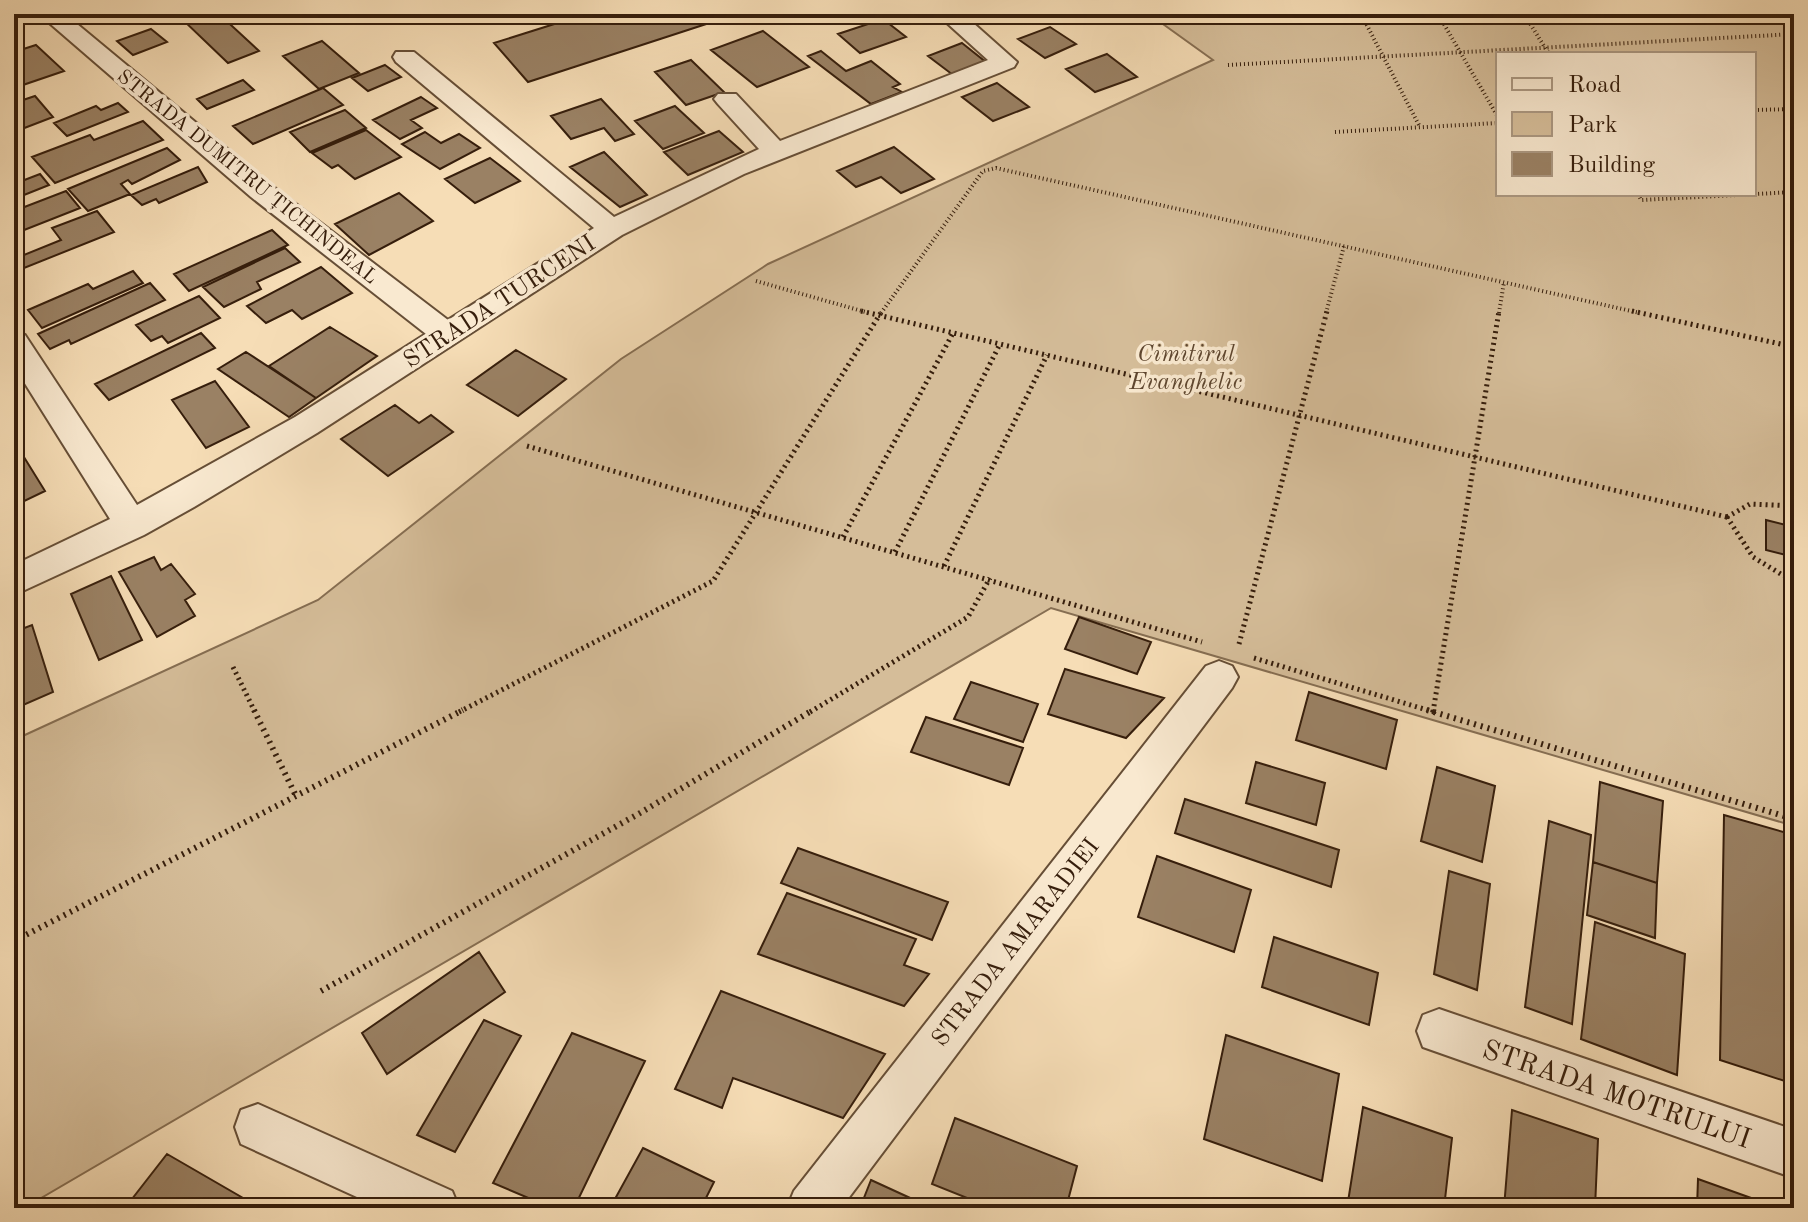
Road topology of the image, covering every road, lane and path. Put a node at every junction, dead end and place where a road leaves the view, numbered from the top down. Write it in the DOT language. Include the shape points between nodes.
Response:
graph roads {
  1 [pos="51,14"];
  2 [pos="949,14"];
  3 [pos="1361,14"];
  4 [pos="1438,14"];
  5 [pos="1524,14"];
  6 [pos="1794,34"];
  7 [pos="1545,47"];
  8 [pos="1460,52"];
  9 [pos="1548,52"];
  10 [pos="1382,56"];
  11 [pos="405,57"];
  12 [pos="1228,65"];
  13 [pos="727,99"];
  14 [pos="1794,109"];
  15 [pos="1756,110"];
  16 [pos="1496,114"];
  17 [pos="1496,123"];
  18 [pos="1420,127"];
  19 [pos="1335,132"];
  20 [pos="775,151"];
  21 [pos="1794,192"];
  22 [pos="1756,194"];
  23 [pos="1639,196"];
  24 [pos="1718,196"];
  25 [pos="612,229"];
  26 [pos="1344,246"];
  27 [pos="756,281"];
  28 [pos="1504,282"];
  29 [pos="879,315"];
  30 [pos="953,333"];
  31 [pos="447,335"];
  32 [pos="14,342"];
  33 [pos="1000,344"];
  34 [pos="1794,347"];
  35 [pos="1047,355"];
  36 [pos="1300,415"];
  37 [pos="527,446"];
  38 [pos="1473,456"];
  39 [pos="1794,506"];
  40 [pos="757,514"];
  41 [pos="1727,517"];
  42 [pos="132,526"];
  43 [pos="843,537"];
  44 [pos="895,552"];
  45 [pos="944,566"];
  46 [pos="990,578"];
  47 [pos="14,581"];
  48 [pos="1794,582"];
  49 [pos="1229,658"];
  50 [pos="233,667"];
  51 [pos="1433,713"];
  52 [pos="296,796"];
  53 [pos="1794,819"];
  54 [pos="14,941"];
  55 [pos="321,991"];
  56 [pos="1439,1031"];
  57 [pos="258,1127"];
  58 [pos="1794,1154"];
  59 [pos="435,1208"];
  60 [pos="811,1208"];
  1 -- 31 [label="street, STRADA DUMITRU ȚICHINDEAL" via="261,191"];
  2 -- 20 [label="street, STRADA TURCENI" via="1005,62"];
  3 -- 10 [label="path"];
  4 -- 8 [label="path"];
  5 -- 7 [label="path"];
  6 -- 7 [label="path"];
  7 -- 8 [label="path"];
  7 -- 9 [label="path"];
  8 -- 10 [label="path"];
  8 -- 16 [label="path"];
  10 -- 12 [label="path"];
  10 -- 18 [label="path"];
  11 -- 25 [label="street"];
  13 -- 20 [label="street"];
  14 -- 15 [label="path"];
  17 -- 18 [label="path"];
  18 -- 19 [label="path"];
  20 -- 25 [label="street, STRADA TURCENI"];
  21 -- 22 [label="path"];
  23 -- 24 [label="path"];
  25 -- 31 [label="street, STRADA TURCENI"];
  26 -- 28 [label="path"];
  26 -- 29 [label="path" via="996,168 983,171"];
  26 -- 36 [label="path"];
  27 -- 29 [label="path"];
  28 -- 34 [label="path"];
  28 -- 38 [label="path"];
  29 -- 30 [label="path"];
  29 -- 40 [label="path"];
  30 -- 33 [label="path"];
  30 -- 43 [label="path"];
  31 -- 42 [label="street, STRADA TURCENI"];
  32 -- 42 [label="street"];
  33 -- 35 [label="path"];
  33 -- 44 [label="path"];
  35 -- 36 [label="path"];
  35 -- 45 [label="path"];
  36 -- 38 [label="path"];
  36 -- 49 [label="path"];
  37 -- 40 [label="path"];
  38 -- 41 [label="path"];
  38 -- 51 [label="path"];
  39 -- 41 [label="path" via="1748,503"];
  40 -- 43 [label="path"];
  40 -- 52 [label="path" via="713,581"];
  41 -- 48 [label="path" via="1736,540 1755,561"];
  42 -- 47 [label="street, STRADA TURCENI"];
  43 -- 44 [label="path"];
  44 -- 45 [label="path"];
  45 -- 46 [label="path"];
  46 -- 49 [label="path"];
  46 -- 55 [label="path" via="968,617 640,813"];
  49 -- 51 [label="path"];
  49 -- 60 [label="street, STRADA AMARADIEI"];
  50 -- 52 [label="path"];
  51 -- 53 [label="path"];
  52 -- 54 [label="path"];
  56 -- 58 [label="street, STRADA MOTRULUI"];
  57 -- 59 [label="street"];
}
